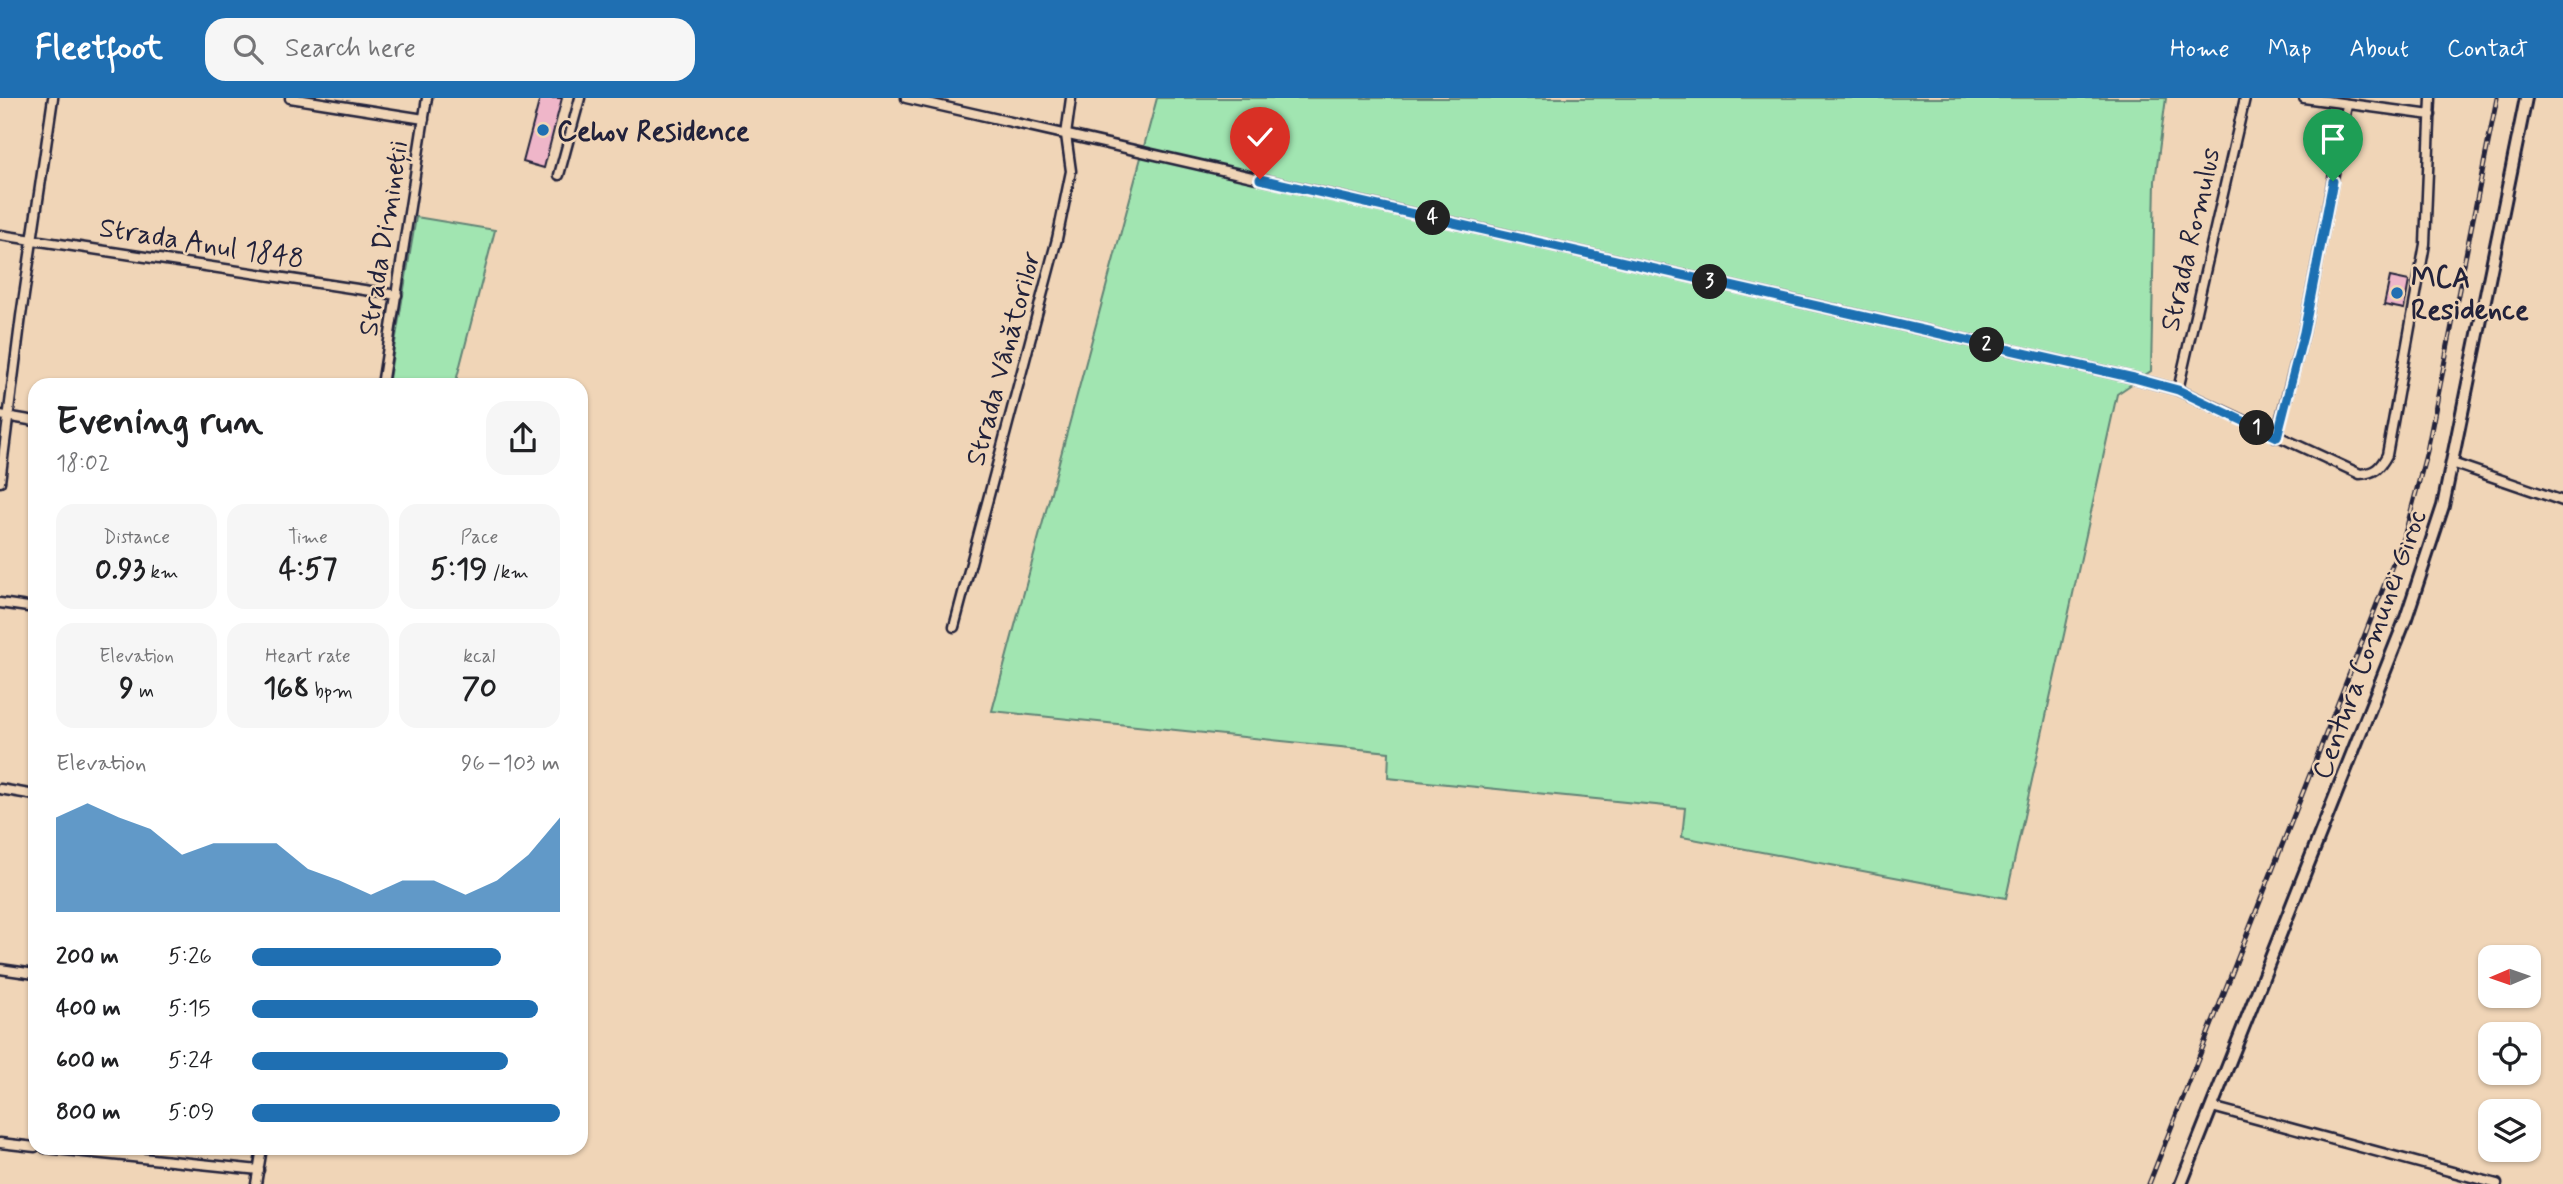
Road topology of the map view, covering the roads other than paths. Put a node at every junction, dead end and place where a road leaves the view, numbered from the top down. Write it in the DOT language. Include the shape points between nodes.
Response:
graph roads {
  1 [pos="53,98"];
  2 [pos="290,98"];
  3 [pos="427,98"];
  4 [pos="580,98"];
  5 [pos="906,98"];
  6 [pos="1071,98"];
  7 [pos="2245,98"];
  8 [pos="2304,98"];
  9 [pos="2431,98"];
  10 [pos="2526,98"];
  11 [pos="2347,105"];
  12 [pos="2431,115"];
  13 [pos="424,119"];
  14 [pos="1066,135"];
  15 [pos="559,175"];
  16 [pos="0,235"];
  17 [pos="32,240"];
  18 [pos="397,295"];
  19 [pos="383,378"];
  20 [pos="2178,390"];
  21 [pos="0,415"];
  22 [pos="10,417"];
  23 [pos="28,420"];
  24 [pos="2277,437"];
  25 [pos="2452,463"];
  26 [pos="0,482"];
  27 [pos="2563,501"];
  28 [pos="0,603"];
  29 [pos="28,607"];
  30 [pos="954,627"];
  31 [pos="0,789"];
  32 [pos="28,794"];
  33 [pos="0,969"];
  34 [pos="28,973"];
  35 [pos="2212,1107"];
  36 [pos="0,1143"];
  37 [pos="28,1146"];
  38 [pos="113,1155"];
  39 [pos="261,1155"];
  40 [pos="259,1170"];
  41 [pos="256,1184"];
  42 [pos="2182,1184"];
  43 [pos="2497,1184"];
  1 -- 17 [label="street"];
  2 -- 13 [label="street"];
  3 -- 13 [label="street, Strada Dimineții"];
  4 -- 15 [label="street"];
  5 -- 14 [label="street"];
  6 -- 14 [label="street, Strada Vânătorilor"];
  7 -- 20 [label="street, Strada Romulus"];
  8 -- 11 [label="street"];
  9 -- 12 [label="street"];
  10 -- 25 [label="main road, Centura Comunei Giroc"];
  11 -- 12 [label="street"];
  11 -- 24 [label="street" via="2304,332"];
  12 -- 24 [label="street" via="2422,264 2387,454 2372,473 2349,471"];
  13 -- 18 [label="street, Strada Dimineții"];
  14 -- 20 [label="street"];
  14 -- 30 [label="street, Strada Vânătorilor" via="1071,171 1057,239"];
  16 -- 17 [label="street, Strada Anul 1848"];
  17 -- 18 [label="street, Strada Anul 1848"];
  17 -- 22 [label="street"];
  18 -- 19 [label="street, Strada Dimineții"];
  20 -- 24 [label="street"];
  21 -- 22 [label="street"];
  22 -- 23 [label="street"];
  22 -- 26 [label="street"];
  25 -- 27 [label="street"];
  25 -- 35 [label="main road, Centura Comunei Giroc" via="2433,543 2406,618"];
  28 -- 29 [label="street"];
  31 -- 32 [label="street"];
  33 -- 34 [label="street"];
  35 -- 42 [label="main road, Centura Comunei Giroc"];
  35 -- 43 [label="street"];
  36 -- 37 [label="street"];
  38 -- 40 [label="street"];
  39 -- 40 [label="street"];
  40 -- 41 [label="street"];
}
